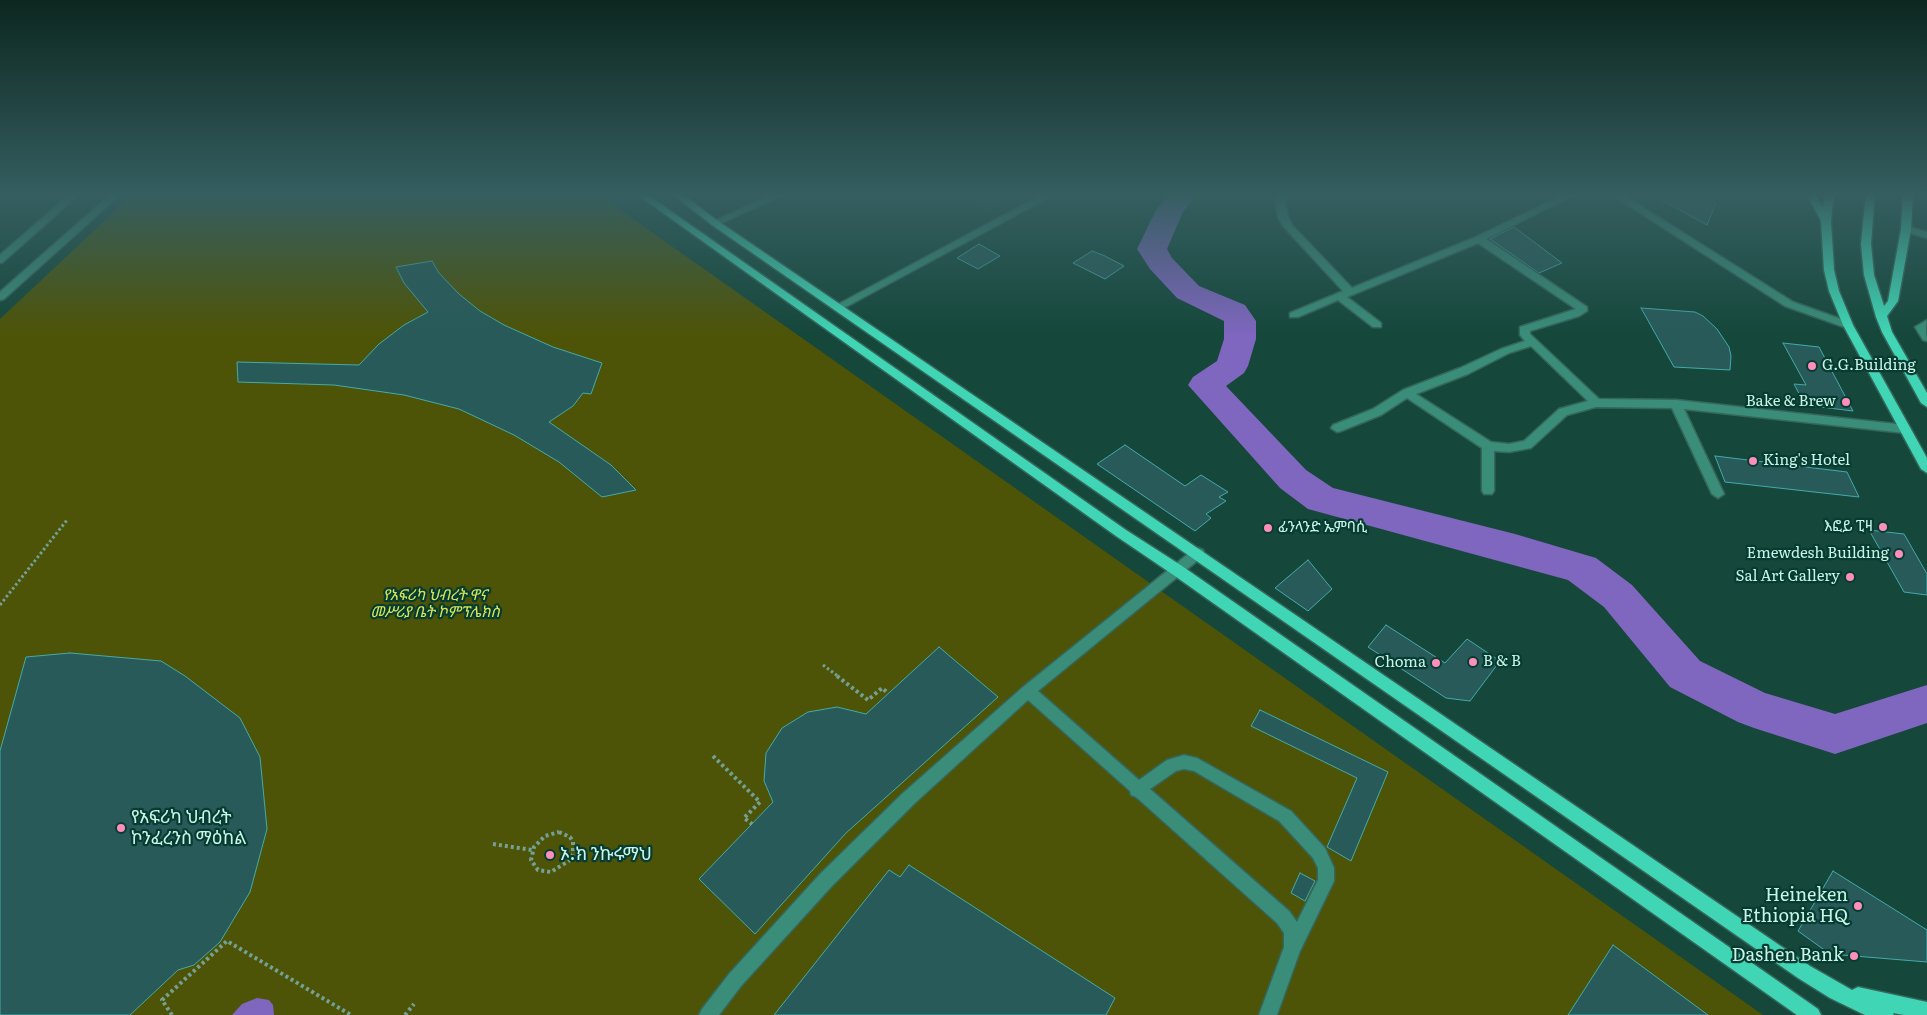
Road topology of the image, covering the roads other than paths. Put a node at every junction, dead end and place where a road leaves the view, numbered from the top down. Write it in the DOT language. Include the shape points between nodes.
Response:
graph roads {
  1 [pos="22,240"];
  2 [pos="64,240"];
  3 [pos="708,240"];
  4 [pos="740,240"];
  5 [pos="963,240"];
  6 [pos="1301,240"];
  7 [pos="1477,240"];
  8 [pos="1482,240"];
  9 [pos="1689,240"];
  10 [pos="1828,240"];
  11 [pos="1866,240"];
  12 [pos="1904,240"];
  13 [pos="0,260"];
  14 [pos="1350,292"];
  15 [pos="1339,296"];
  16 [pos="0,297"];
  17 [pos="823,297"];
  18 [pos="804,307"];
  19 [pos="838,307"];
  20 [pos="1294,315"];
  21 [pos="1881,316"];
  22 [pos="1927,323"];
  23 [pos="1377,325"];
  24 [pos="1848,325"];
  25 [pos="1927,338"];
  26 [pos="1533,342"];
  27 [pos="1407,393"];
  28 [pos="1596,403"];
  29 [pos="1927,403"];
  30 [pos="1676,404"];
  31 [pos="1337,428"];
  32 [pos="1905,429"];
  33 [pos="1488,446"];
  34 [pos="1927,469"];
  35 [pos="1488,491"];
  36 [pos="1718,494"];
  37 [pos="1198,553"];
  38 [pos="1177,570"];
  39 [pos="1028,691"];
  40 [pos="1138,790"];
  41 [pos="1293,946"];
  42 [pos="1836,992"];
  43 [pos="1927,1011"];
  44 [pos="1807,1013"];
  45 [pos="708,1015"];
  46 [pos="1268,1015"];
  47 [pos="1885,1015"];
  1 -- 13 [label="street"];
  2 -- 16 [label="street"];
  3 -- 18 [label="main road"];
  4 -- 17 [label="main road"];
  5 -- 19 [label="street"];
  6 -- 14 [label="street"];
  7 -- 14 [label="street"];
  8 -- 26 [label="street" via="1582,309 1524,329 1525,335"];
  9 -- 24 [label="street" via="1789,304"];
  10 -- 24 [label="main road" via="1834,291"];
  11 -- 21 [label="main road" via="1869,275"];
  12 -- 21 [label="main road" via="1893,301"];
  14 -- 15 [label="street"];
  15 -- 20 [label="street"];
  15 -- 23 [label="street"];
  17 -- 18 [label="main road"];
  17 -- 19 [label="main road"];
  18 -- 38 [label="main road"];
  19 -- 37 [label="main road"];
  21 -- 29 [label="main road"];
  22 -- 25 [label="street" via="1920,327"];
  24 -- 32 [label="main road"];
  26 -- 27 [label="street"];
  26 -- 28 [label="street"];
  27 -- 31 [label="street" via="1377,412"];
  27 -- 33 [label="street"];
  28 -- 30 [label="street"];
  28 -- 33 [label="street" via="1563,412 1527,445 1510,448"];
  30 -- 32 [label="street"];
  30 -- 36 [label="street"];
  32 -- 34 [label="main road"];
  33 -- 35 [label="street"];
  37 -- 38 [label="street"];
  37 -- 42 [label="main road"];
  38 -- 39 [label="street"];
  38 -- 44 [label="main road"];
  39 -- 40 [label="street"];
  39 -- 45 [label="street" via="909,798 826,880 735,980"];
  40 -- 41 [label="street" via="1283,917 1292,930"];
  40 -- 41 [label="street" via="1172,765 1184,762 1197,765 1285,816 1319,853 1326,868 1326,881"];
  41 -- 46 [label="street"];
  42 -- 43 [label="main road"];
  42 -- 47 [label="main road"];
}
